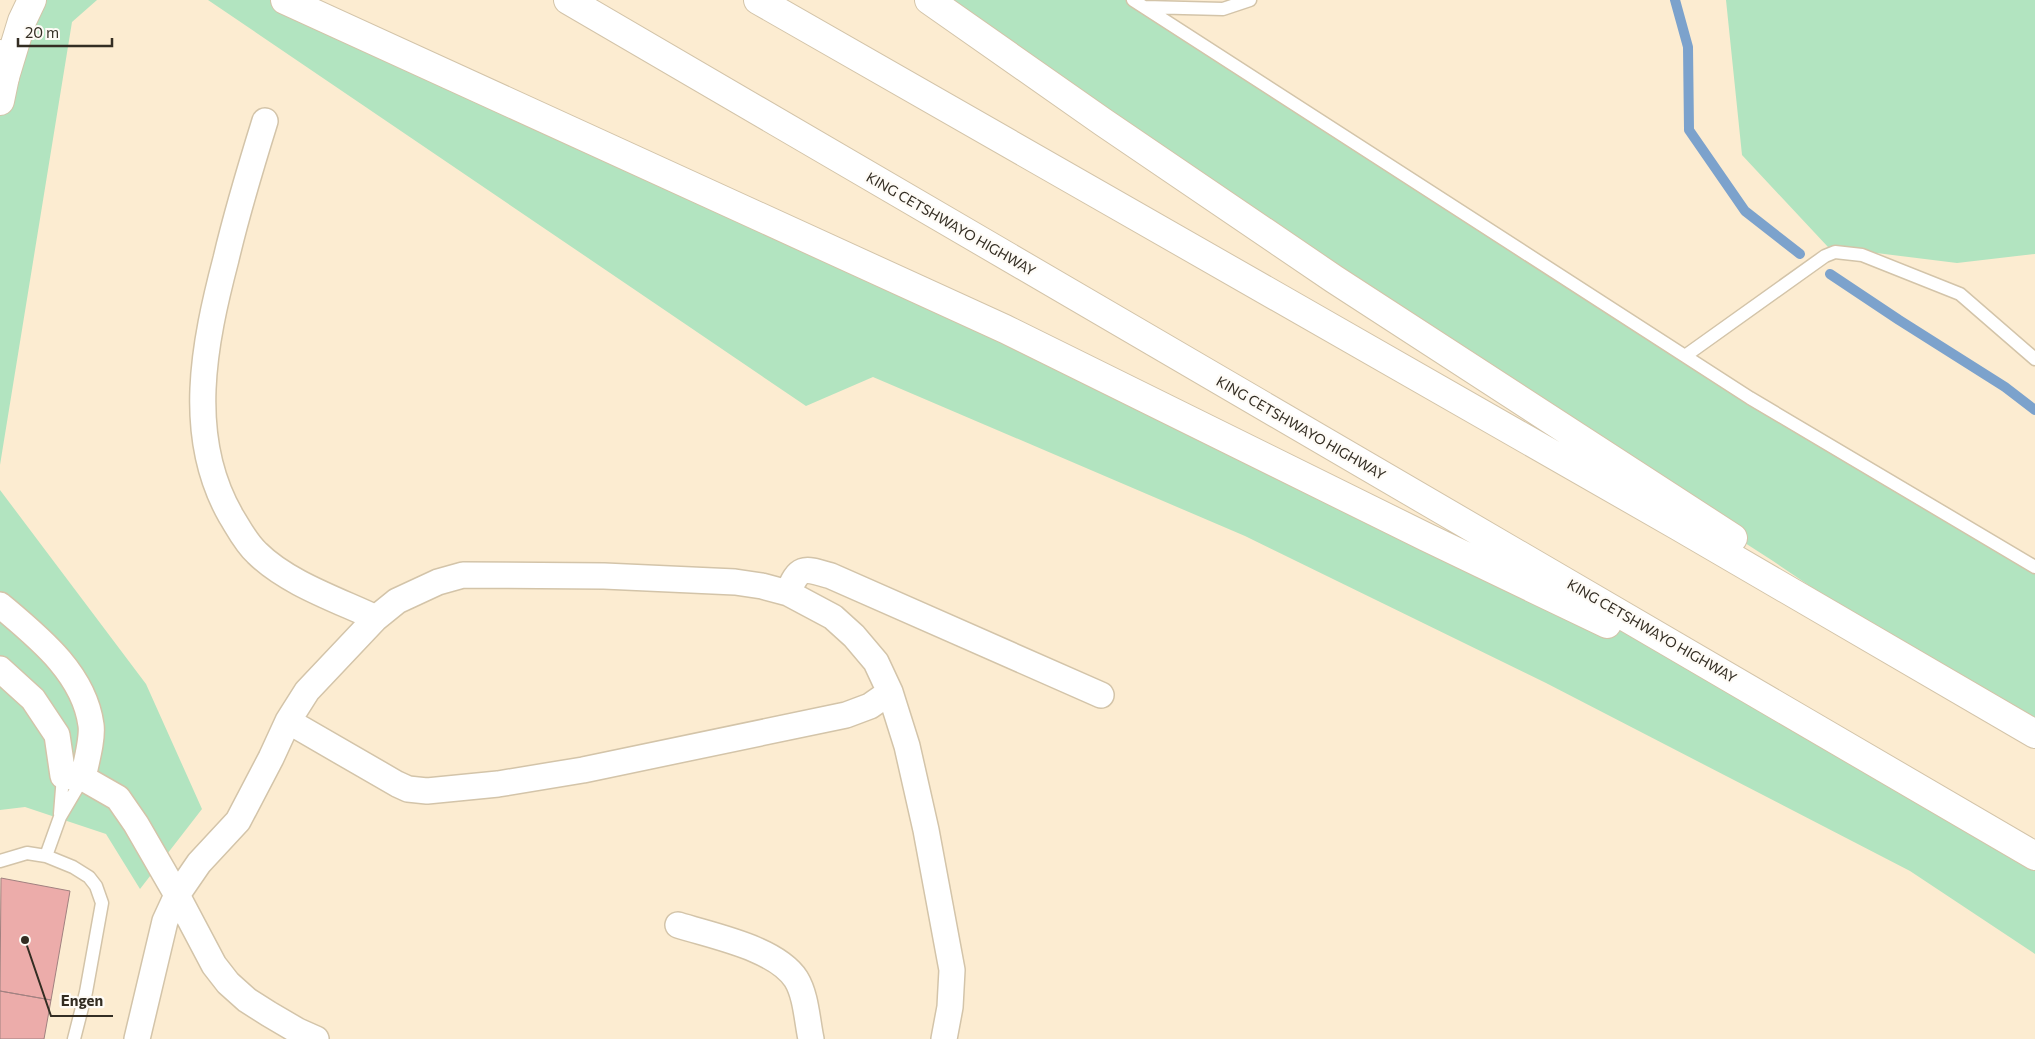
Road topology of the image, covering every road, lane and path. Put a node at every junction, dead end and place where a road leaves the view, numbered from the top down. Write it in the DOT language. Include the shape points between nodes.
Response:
graph roads {
  1 [pos="32,0"];
  2 [pos="285,0"];
  3 [pos="568,0"];
  4 [pos="758,0"];
  5 [pos="929,0"];
  6 [pos="1133,0"];
  7 [pos="1250,0"];
  8 [pos="1145,7"];
  9 [pos="2,77"];
  10 [pos="265,121"];
  11 [pos="1685,356"];
  12 [pos="2035,359"];
  13 [pos="2035,567"];
  14 [pos="788,593"];
  15 [pos="0,605"];
  16 [pos="376,618"];
  17 [pos="0,669"];
  18 [pos="1731,677"];
  19 [pos="890,692"];
  20 [pos="1101,695"];
  21 [pos="1995,711"];
  22 [pos="288,721"];
  23 [pos="2035,734"];
  24 [pos="73,777"];
  25 [pos="60,817"];
  26 [pos="46,856"];
  27 [pos="2035,856"];
  28 [pos="0,861"];
  29 [pos="177,895"];
  30 [pos="678,925"];
  31 [pos="74,1039"];
  32 [pos="136,1039"];
  33 [pos="316,1039"];
  34 [pos="811,1039"];
  35 [pos="944,1039"];
  1 -- 9 [label="highway"];
  2 -- 18 [label="highway" via="1005,329 1588,616"];
  3 -- 18 [label="highway, KING CETSHWAYO HIGHWAY"];
  4 -- 21 [label="highway"];
  5 -- 21 [label="highway" via="1334,279"];
  6 -- 8 [label="lane"];
  7 -- 8 [label="lane" via="1223,9"];
  8 -- 11 [label="lane"];
  10 -- 16 [label="street" via="212,312 202,379 202,410 208,449 226,506 242,536 256,553 296,580"];
  11 -- 12 [label="lane" via="1835,252 1862,255 1960,294"];
  11 -- 13 [label="lane"];
  14 -- 16 [label="street" via="736,582 604,576 463,575 417,591 397,601"];
  14 -- 19 [label="street" via="833,617 854,636 876,662"];
  14 -- 20 [label="street" via="797,574 814,571 831,576"];
  15 -- 24 [label="street" via="34,634 75,679 85,699 92,726"];
  16 -- 22 [label="street" via="306,691"];
  17 -- 24 [label="street" via="34,698 57,735"];
  18 -- 27 [label="highway, KING CETSHWAYO HIGHWAY"];
  19 -- 22 [label="street" via="870,706 836,717 583,770 498,784 427,791 397,784"];
  19 -- 35 [label="street" via="907,746 924,821 952,970"];
  21 -- 23 [label="highway"];
  22 -- 29 [label="street" via="238,821 199,862"];
  24 -- 25 [label="lane"];
  24 -- 25 [label="lane"];
  24 -- 29 [label="street" via="118,798"];
  25 -- 26 [label="lane"];
  26 -- 28 [label="lane" via="27,853"];
  26 -- 31 [label="lane" via="89,877 102,903"];
  29 -- 32 [label="street" via="165,921"];
  29 -- 33 [label="street" via="214,965 228,983 254,1004"];
  30 -- 34 [label="street" via="752,948 789,970 800,987"];
}
